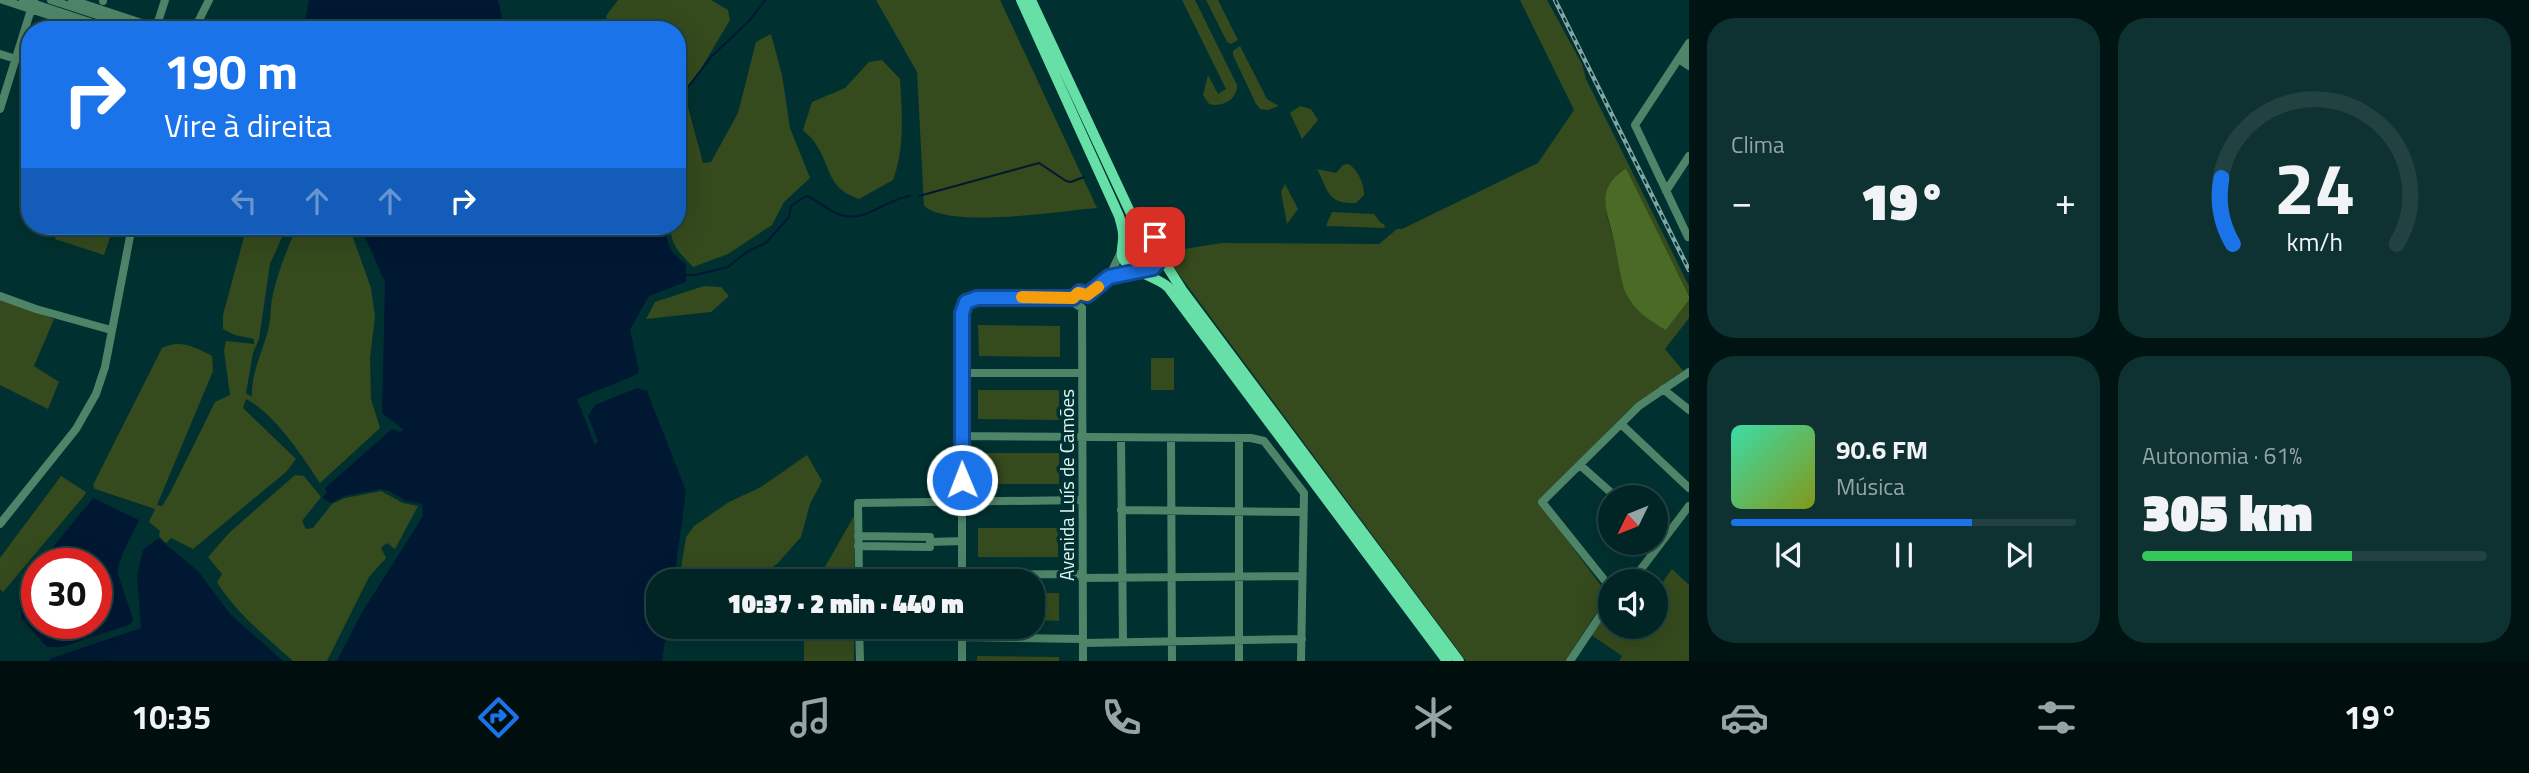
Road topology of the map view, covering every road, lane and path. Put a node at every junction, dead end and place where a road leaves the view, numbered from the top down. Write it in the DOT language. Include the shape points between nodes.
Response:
graph roads {
  1 [pos="3,0"];
  2 [pos="23,0"];
  3 [pos="51,0"];
  4 [pos="72,0"];
  5 [pos="165,0"];
  6 [pos="209,0"];
  7 [pos="1021,0"];
  8 [pos="1031,0"];
  9 [pos="33,4"];
  10 [pos="28,21"];
  11 [pos="73,21"];
  12 [pos="86,21"];
  13 [pos="115,21"];
  14 [pos="136,21"];
  15 [pos="161,21"];
  16 [pos="198,21"];
  17 [pos="21,43"];
  18 [pos="1689,43"];
  19 [pos="0,54"];
  20 [pos="1689,55"];
  21 [pos="16,59"];
  22 [pos="1689,66"];
  23 [pos="0,110"];
  24 [pos="1689,156"];
  25 [pos="1666,191"];
  26 [pos="1146,232"];
  27 [pos="130,235"];
  28 [pos="1688,237"];
  29 [pos="1122,247"];
  30 [pos="1161,253"];
  31 [pos="1138,271"];
  32 [pos="1109,277"];
  33 [pos="1087,295"];
  34 [pos="0,296"];
  35 [pos="1073,298"];
  36 [pos="1082,308"];
  37 [pos="111,330"];
  38 [pos="1689,372"];
  39 [pos="962,373"];
  40 [pos="1082,373"];
  41 [pos="1663,389"];
  42 [pos="1689,410"];
  43 [pos="1621,424"];
  44 [pos="961,436"];
  45 [pos="1082,437"];
  46 [pos="1121,438"];
  47 [pos="1171,438"];
  48 [pos="1239,438"];
  49 [pos="1580,465"];
  50 [pos="1602,485"];
  51 [pos="1689,488"];
  52 [pos="1082,500"];
  53 [pos="962,502"];
  54 [pos="1689,507"];
  55 [pos="1239,509"];
  56 [pos="1121,510"];
  57 [pos="1171,510"];
  58 [pos="1303,512"];
  59 [pos="0,524"];
  60 [pos="1668,534"];
  61 [pos="858,536"];
  62 [pos="962,541"];
  63 [pos="930,542"];
  64 [pos="858,546"];
  65 [pos="1652,555"];
  66 [pos="859,569"];
  67 [pos="962,569"];
  68 [pos="1641,569"];
  69 [pos="1598,572"];
  70 [pos="1239,575"];
  71 [pos="1082,576"];
  72 [pos="1122,576"];
  73 [pos="1172,576"];
  74 [pos="1302,576"];
  75 [pos="1045,577"];
  76 [pos="1598,619"];
  77 [pos="859,639"];
  78 [pos="962,639"];
  79 [pos="1022,639"];
  80 [pos="1239,639"];
  81 [pos="1301,639"];
  82 [pos="1083,641"];
  83 [pos="1172,641"];
  84 [pos="1123,642"];
  85 [pos="860,661"];
  86 [pos="962,661"];
  87 [pos="1083,661"];
  88 [pos="1172,661"];
  89 [pos="1239,661"];
  90 [pos="1301,661"];
  91 [pos="1447,661"];
  92 [pos="1459,661"];
  93 [pos="1570,661"];
  1 -- 9 [label="street"];
  2 -- 9 [label="street"];
  3 -- 13 [label="street"];
  4 -- 14 [label="street"];
  5 -- 15 [label="street"];
  6 -- 16 [label="street"];
  7 -- 29 [label="main road" via="1119,216"];
  8 -- 26 [label="main road" via="1128,211"];
  9 -- 10 [label="street"];
  9 -- 11 [label="street"];
  9 -- 12 [label="street"];
  17 -- 21 [label="street"];
  18 -- 25 [label="street" via="1634,125"];
  19 -- 21 [label="street"];
  20 -- 22 [label="street" via="1683,62"];
  21 -- 23 [label="street"];
  24 -- 25 [label="street"];
  25 -- 28 [label="street"];
  26 -- 29 [label="main road" via="1132,234"];
  26 -- 30 [label="main road" via="1155,237"];
  27 -- 37 [label="street"];
  29 -- 31 [label="main road" via="1125,262"];
  29 -- 32 [label="street"];
  30 -- 31 [label="main road" via="1153,268"];
  30 -- 92 [label="main road" via="1182,290"];
  31 -- 32 [label="street"];
  31 -- 91 [label="main road" via="1168,287"];
  32 -- 33 [label="street"];
  33 -- 35 [label="street" via="1078,293"];
  33 -- 36 [label="street" via="1088,304"];
  34 -- 37 [label="street"];
  35 -- 36 [label="street"];
  35 -- 39 [label="street" via="973,298 964,306"];
  36 -- 40 [label="street, Avenida Luís de Camões"];
  37 -- 59 [label="street" via="105,367 83,417"];
  38 -- 41 [label="street"];
  39 -- 40 [label="street"];
  39 -- 44 [label="street"];
  40 -- 45 [label="street, Avenida Luís de Camões"];
  41 -- 42 [label="street"];
  41 -- 43 [label="street"];
  43 -- 49 [label="street"];
  43 -- 51 [label="street"];
  44 -- 45 [label="street"];
  44 -- 53 [label="street"];
  45 -- 46 [label="street"];
  45 -- 52 [label="street, Avenida Luís de Camões"];
  46 -- 47 [label="street"];
  46 -- 56 [label="street"];
  47 -- 48 [label="street"];
  47 -- 57 [label="street"];
  48 -- 55 [label="street"];
  48 -- 58 [label="street" via="1267,443 1304,493"];
  49 -- 50 [label="street"];
  49 -- 69 [label="street" via="1542,502"];
  52 -- 53 [label="street"];
  52 -- 71 [label="street, Avenida Luís de Camões"];
  53 -- 61 [label="street" via="858,503"];
  53 -- 62 [label="street"];
  54 -- 60 [label="street"];
  55 -- 57 [label="street"];
  55 -- 58 [label="street"];
  55 -- 70 [label="street"];
  56 -- 57 [label="street"];
  56 -- 72 [label="street"];
  57 -- 73 [label="street"];
  58 -- 74 [label="street"];
  61 -- 63 [label="street" via="930,537"];
  61 -- 64 [label="street"];
  62 -- 63 [label="street"];
  62 -- 67 [label="street"];
  63 -- 64 [label="street" via="930,547"];
  64 -- 66 [label="street"];
  65 -- 68 [label="street"];
  70 -- 73 [label="street"];
  70 -- 74 [label="street"];
  70 -- 80 [label="street"];
  71 -- 72 [label="street"];
  71 -- 75 [label="street"];
  71 -- 82 [label="street, Avenida Luís de Camões"];
  72 -- 73 [label="street"];
  72 -- 84 [label="street"];
  73 -- 83 [label="street"];
  74 -- 81 [label="street"];
  76 -- 93 [label="street"];
  77 -- 85 [label="street"];
  78 -- 86 [label="street"];
  79 -- 82 [label="street"];
  80 -- 81 [label="street"];
  80 -- 83 [label="street"];
  80 -- 89 [label="street"];
  81 -- 90 [label="street"];
  82 -- 84 [label="street"];
  82 -- 87 [label="street, Avenida Luís de Camões"];
  83 -- 84 [label="street"];
  83 -- 88 [label="street"];
}
